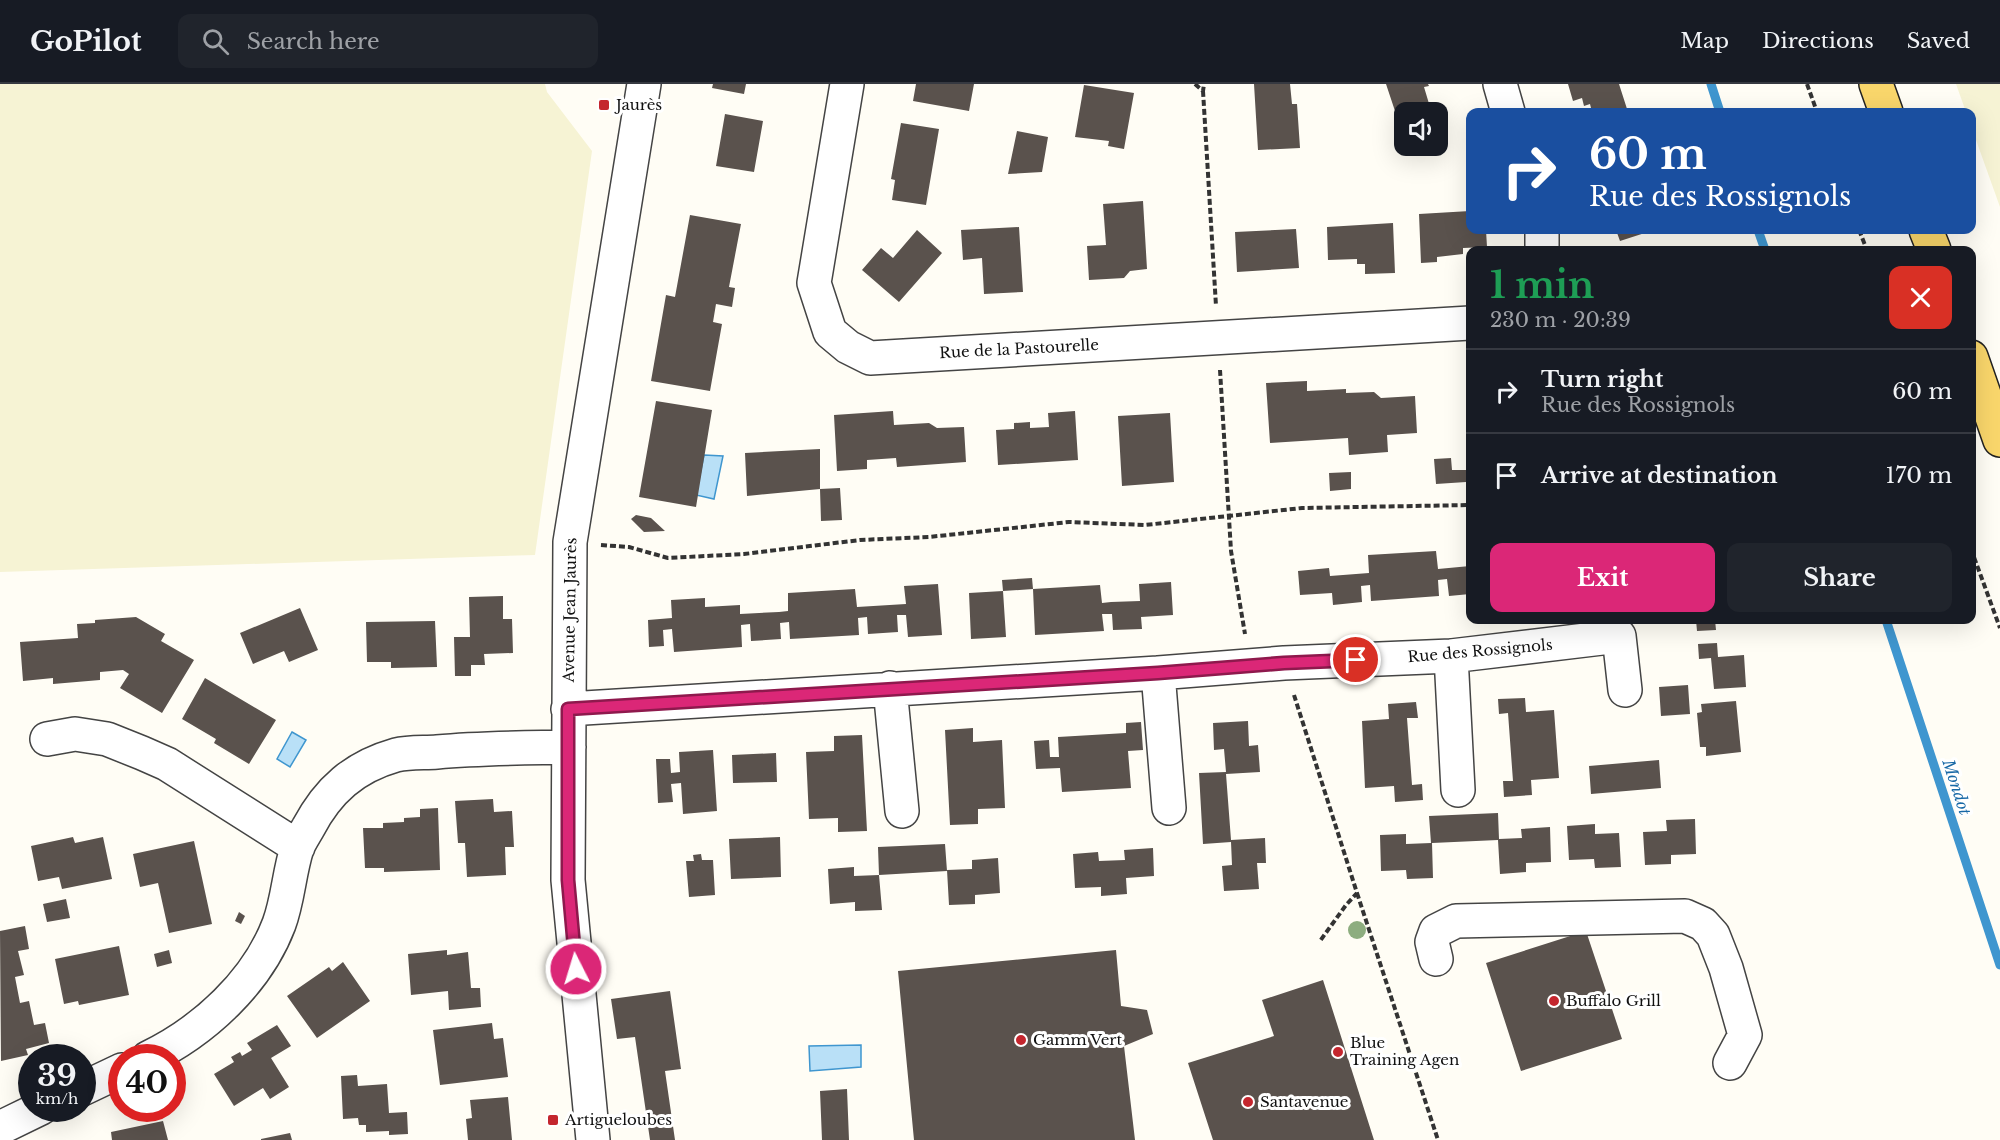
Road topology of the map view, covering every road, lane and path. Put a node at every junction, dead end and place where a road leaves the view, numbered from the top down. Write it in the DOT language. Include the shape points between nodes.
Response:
graph roads {
  1 [pos="644,84"];
  2 [pos="847,84"];
  3 [pos="1195,84"];
  4 [pos="1204,84"];
  5 [pos="1500,84"];
  6 [pos="1807,84"];
  7 [pos="1876,84"];
  8 [pos="1203,91"];
  9 [pos="1507,108"];
  10 [pos="1816,108"];
  11 [pos="1885,108"];
  12 [pos="1466,323"];
  13 [pos="1218,337"];
  14 [pos="1976,371"];
  15 [pos="2000,440"];
  16 [pos="1466,505"];
  17 [pos="1229,516"];
  18 [pos="570,542"];
  19 [pos="1976,563"];
  20 [pos="2000,628"];
  21 [pos="1451,656"];
  22 [pos="1284,663"];
  23 [pos="1251,666"];
  24 [pos="1158,673"];
  25 [pos="890,688"];
  26 [pos="1626,690"];
  27 [pos="568,709"];
  28 [pos="47,739"];
  29 [pos="569,747"];
  30 [pos="1458,790"];
  31 [pos="1169,808"];
  32 [pos="902,811"];
  33 [pos="298,847"];
  34 [pos="1357,893"];
  35 [pos="1320,941"];
  36 [pos="1436,959"];
  37 [pos="174,1044"];
  38 [pos="1730,1064"];
  39 [pos="18,1119"];
  40 [pos="4,1126"];
  41 [pos="592,1140"];
  42 [pos="1438,1140"];
  1 -- 18 [label="street, Avenue Jean Jaurès"];
  2 -- 13 [label="street, Rue de la Pastourelle" via="814,283 830,332 848,347 870,358"];
  3 -- 8 [label="path"];
  4 -- 8 [label="path"];
  5 -- 9 [label="street"];
  6 -- 10 [label="path"];
  7 -- 11 [label="main road"];
  8 -- 13 [label="path"];
  12 -- 13 [label="street, Rue de la Pastourelle"];
  13 -- 17 [label="path"];
  14 -- 15 [label="main road"];
  16 -- 17 [label="path" via="1302,507"];
  17 -- 18 [label="path" via="1145,525 1069,522 668,558 629,547"];
  17 -- 23 [label="path" via="1231,551"];
  18 -- 27 [label="street, Avenue Jean Jaurès"];
  19 -- 20 [label="path"];
  21 -- 22 [label="street, Rue des Rossignols"];
  21 -- 26 [label="street, Rue des Rossignols" via="1618,636"];
  21 -- 30 [label="street"];
  22 -- 23 [label="street, Rue des Rossignols"];
  22 -- 34 [label="path"];
  23 -- 24 [label="street, Rue des Rossignols"];
  24 -- 25 [label="street, Rue des Rossignols"];
  24 -- 31 [label="street"];
  25 -- 27 [label="street, Rue des Rossignols"];
  25 -- 32 [label="street"];
  27 -- 29 [label="street, Avenue Jean Jaurès"];
  28 -- 33 [label="street" via="75,734 107,739 142,753 167,764"];
  29 -- 33 [label="street" via="408,754 374,763 356,771 331,791"];
  29 -- 41 [label="street, Avenue Jean Jaurès" via="568,880"];
  33 -- 37 [label="street" via="280,923 265,954 245,984"];
  34 -- 35 [label="path"];
  34 -- 42 [label="path"];
  36 -- 38 [label="street" via="1432,942 1436,932 1456,921 1685,916 1703,924 1713,935 1726,968 1745,1035"];
  39 -- 40 [label="street"];
}
